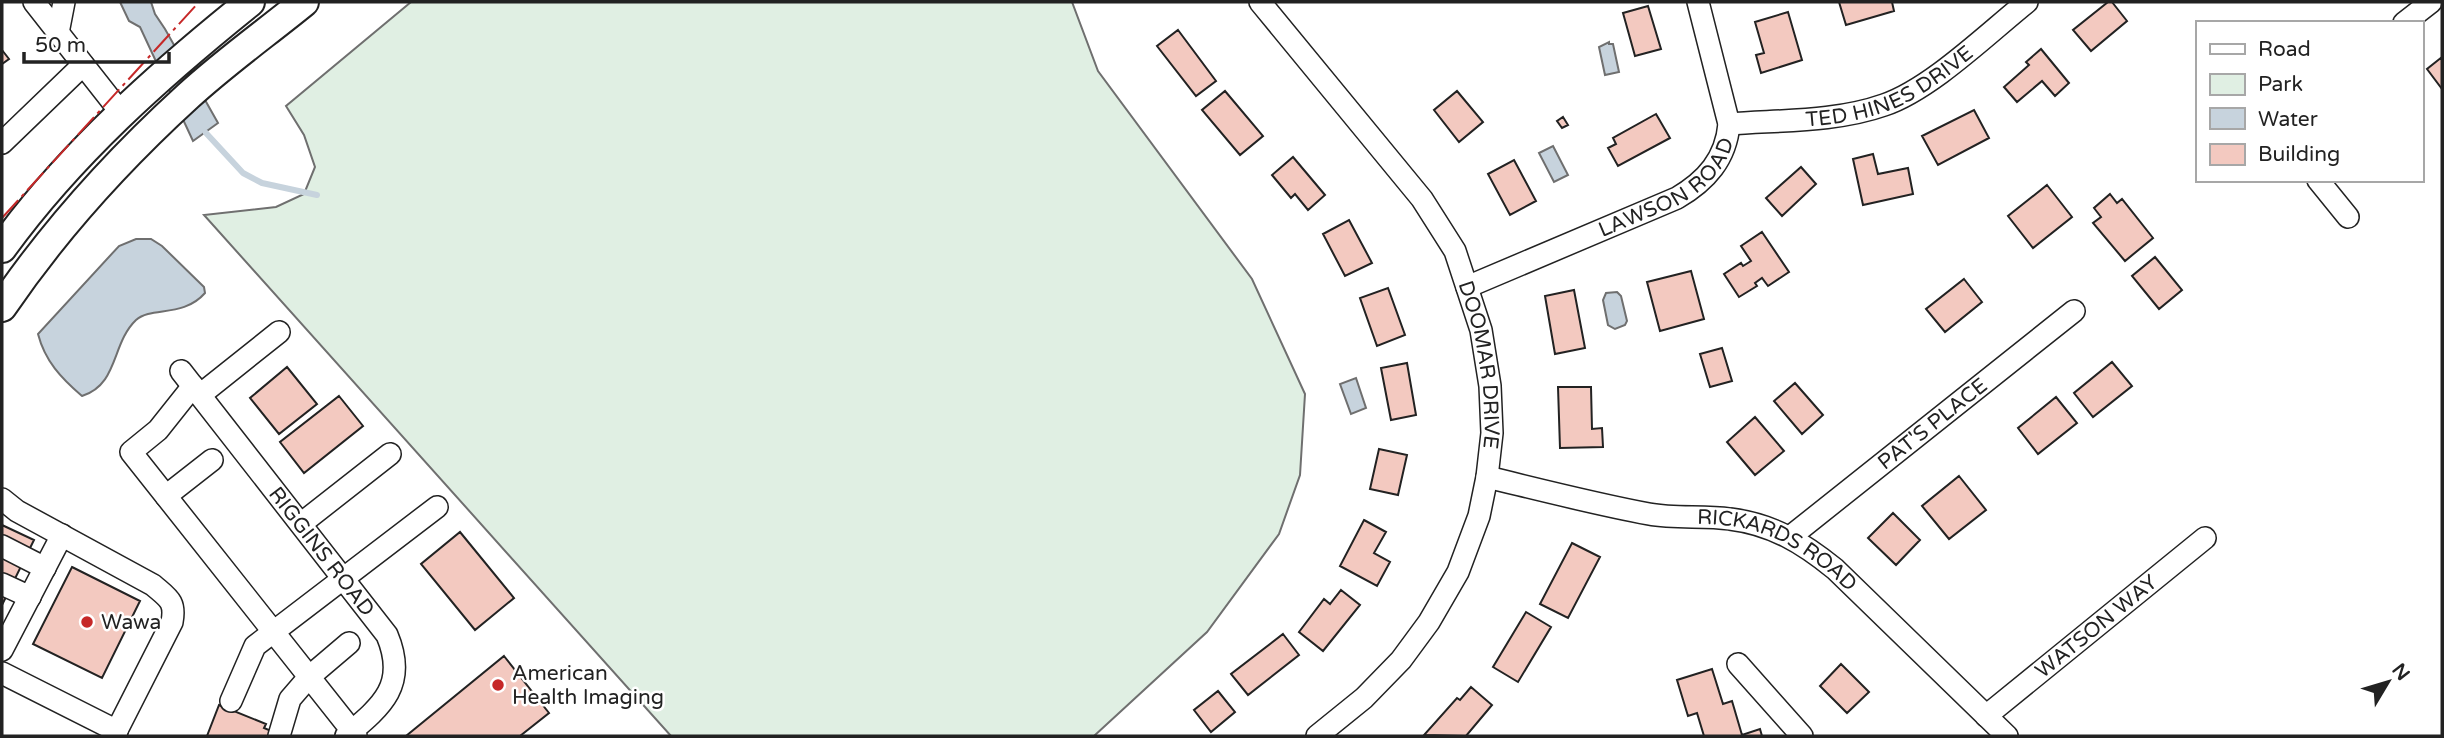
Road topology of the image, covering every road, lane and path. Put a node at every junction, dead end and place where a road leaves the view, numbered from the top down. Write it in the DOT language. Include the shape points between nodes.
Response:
graph roads {
  1 [pos="34,2"];
  2 [pos="64,2"];
  3 [pos="250,2"];
  4 [pos="304,2"];
  5 [pos="1260,2"];
  6 [pos="1698,2"];
  7 [pos="2027,2"];
  8 [pos="2431,2"];
  9 [pos="2407,21"];
  10 [pos="58,33"];
  11 [pos="83,65"];
  12 [pos="122,114"];
  13 [pos="1729,124"];
  14 [pos="142,140"];
  15 [pos="2,143"];
  16 [pos="2320,182"];
  17 [pos="2348,218"];
  18 [pos="5,235"];
  19 [pos="1467,287"];
  20 [pos="2,307"];
  21 [pos="2074,311"];
  22 [pos="279,332"];
  23 [pos="191,384"];
  24 [pos="390,454"];
  25 [pos="212,460"];
  26 [pos="1487,477"];
  27 [pos="166,496"];
  28 [pos="2,499"];
  29 [pos="437,508"];
  30 [pos="302,523"];
  31 [pos="62,535"];
  32 [pos="1790,537"];
  33 [pos="2206,538"];
  34 [pos="2,547"];
  35 [pos="45,568"];
  36 [pos="344,577"];
  37 [pos="2,584"];
  38 [pos="30,597"];
  39 [pos="7,626"];
  40 [pos="273,632"];
  41 [pos="349,643"];
  42 [pos="2,650"];
  43 [pos="1738,664"];
  44 [pos="2,673"];
  45 [pos="309,677"];
  46 [pos="232,701"];
  47 [pos="1986,716"];
  48 [pos="115,733"];
  49 [pos="351,735"];
  50 [pos="279,736"];
  51 [pos="1317,736"];
  52 [pos="1801,736"];
  53 [pos="2007,736"];
  1 -- 10 [label="street"];
  2 -- 10 [label="street"];
  3 -- 12 [label="main road"];
  4 -- 14 [label="main road" via="190,94"];
  5 -- 19 [label="street, DOOMAR DRIVE" via="1422,199 1455,251"];
  6 -- 13 [label="street, LAWSON ROAD"];
  7 -- 13 [label="street, TED HINES DRIVE" via="1931,79 1882,106 1845,115"];
  8 -- 9 [label="street"];
  10 -- 11 [label="street"];
  11 -- 12 [label="street"];
  11 -- 15 [label="street"];
  12 -- 14 [label="main road"];
  12 -- 18 [label="main road"];
  13 -- 19 [label="street, LAWSON ROAD" via="1722,153 1698,185"];
  14 -- 20 [label="main road" via="63,226"];
  16 -- 17 [label="street"];
  19 -- 26 [label="street, DOOMAR DRIVE" via="1481,330 1490,386 1492,433"];
  21 -- 32 [label="street, PAT'S PLACE"];
  22 -- 23 [label="street"];
  23 -- 27 [label="street" via="158,430 131,452"];
  23 -- 30 [label="street, RIGGINS ROAD"];
  24 -- 30 [label="street"];
  25 -- 27 [label="street"];
  26 -- 32 [label="street, RICKARDS ROAD" via="1653,515 1730,519"];
  26 -- 51 [label="street, DOOMAR DRIVE" via="1479,516 1458,572 1429,622 1364,698"];
  27 -- 40 [label="street"];
  28 -- 31 [label="street"];
  29 -- 36 [label="street"];
  30 -- 36 [label="street, RIGGINS ROAD"];
  31 -- 35 [label="street"];
  31 -- 48 [label="street" via="153,585 171,600 174,610"];
  32 -- 47 [label="street, RICKARDS ROAD" via="1835,569"];
  33 -- 47 [label="street, WATSON WAY"];
  34 -- 35 [label="street"];
  35 -- 38 [label="street"];
  36 -- 40 [label="street"];
  36 -- 49 [label="street, RIGGINS ROAD" via="387,635 396,669 386,699"];
  37 -- 38 [label="street"];
  38 -- 39 [label="street"];
  39 -- 42 [label="street"];
  40 -- 45 [label="street"];
  40 -- 46 [label="street" via="255,646"];
  41 -- 45 [label="street"];
  43 -- 52 [label="street"];
  44 -- 48 [label="street"];
  45 -- 49 [label="street"];
  45 -- 50 [label="street" via="290,699"];
  47 -- 53 [label="street, RICKARDS ROAD"];
}
